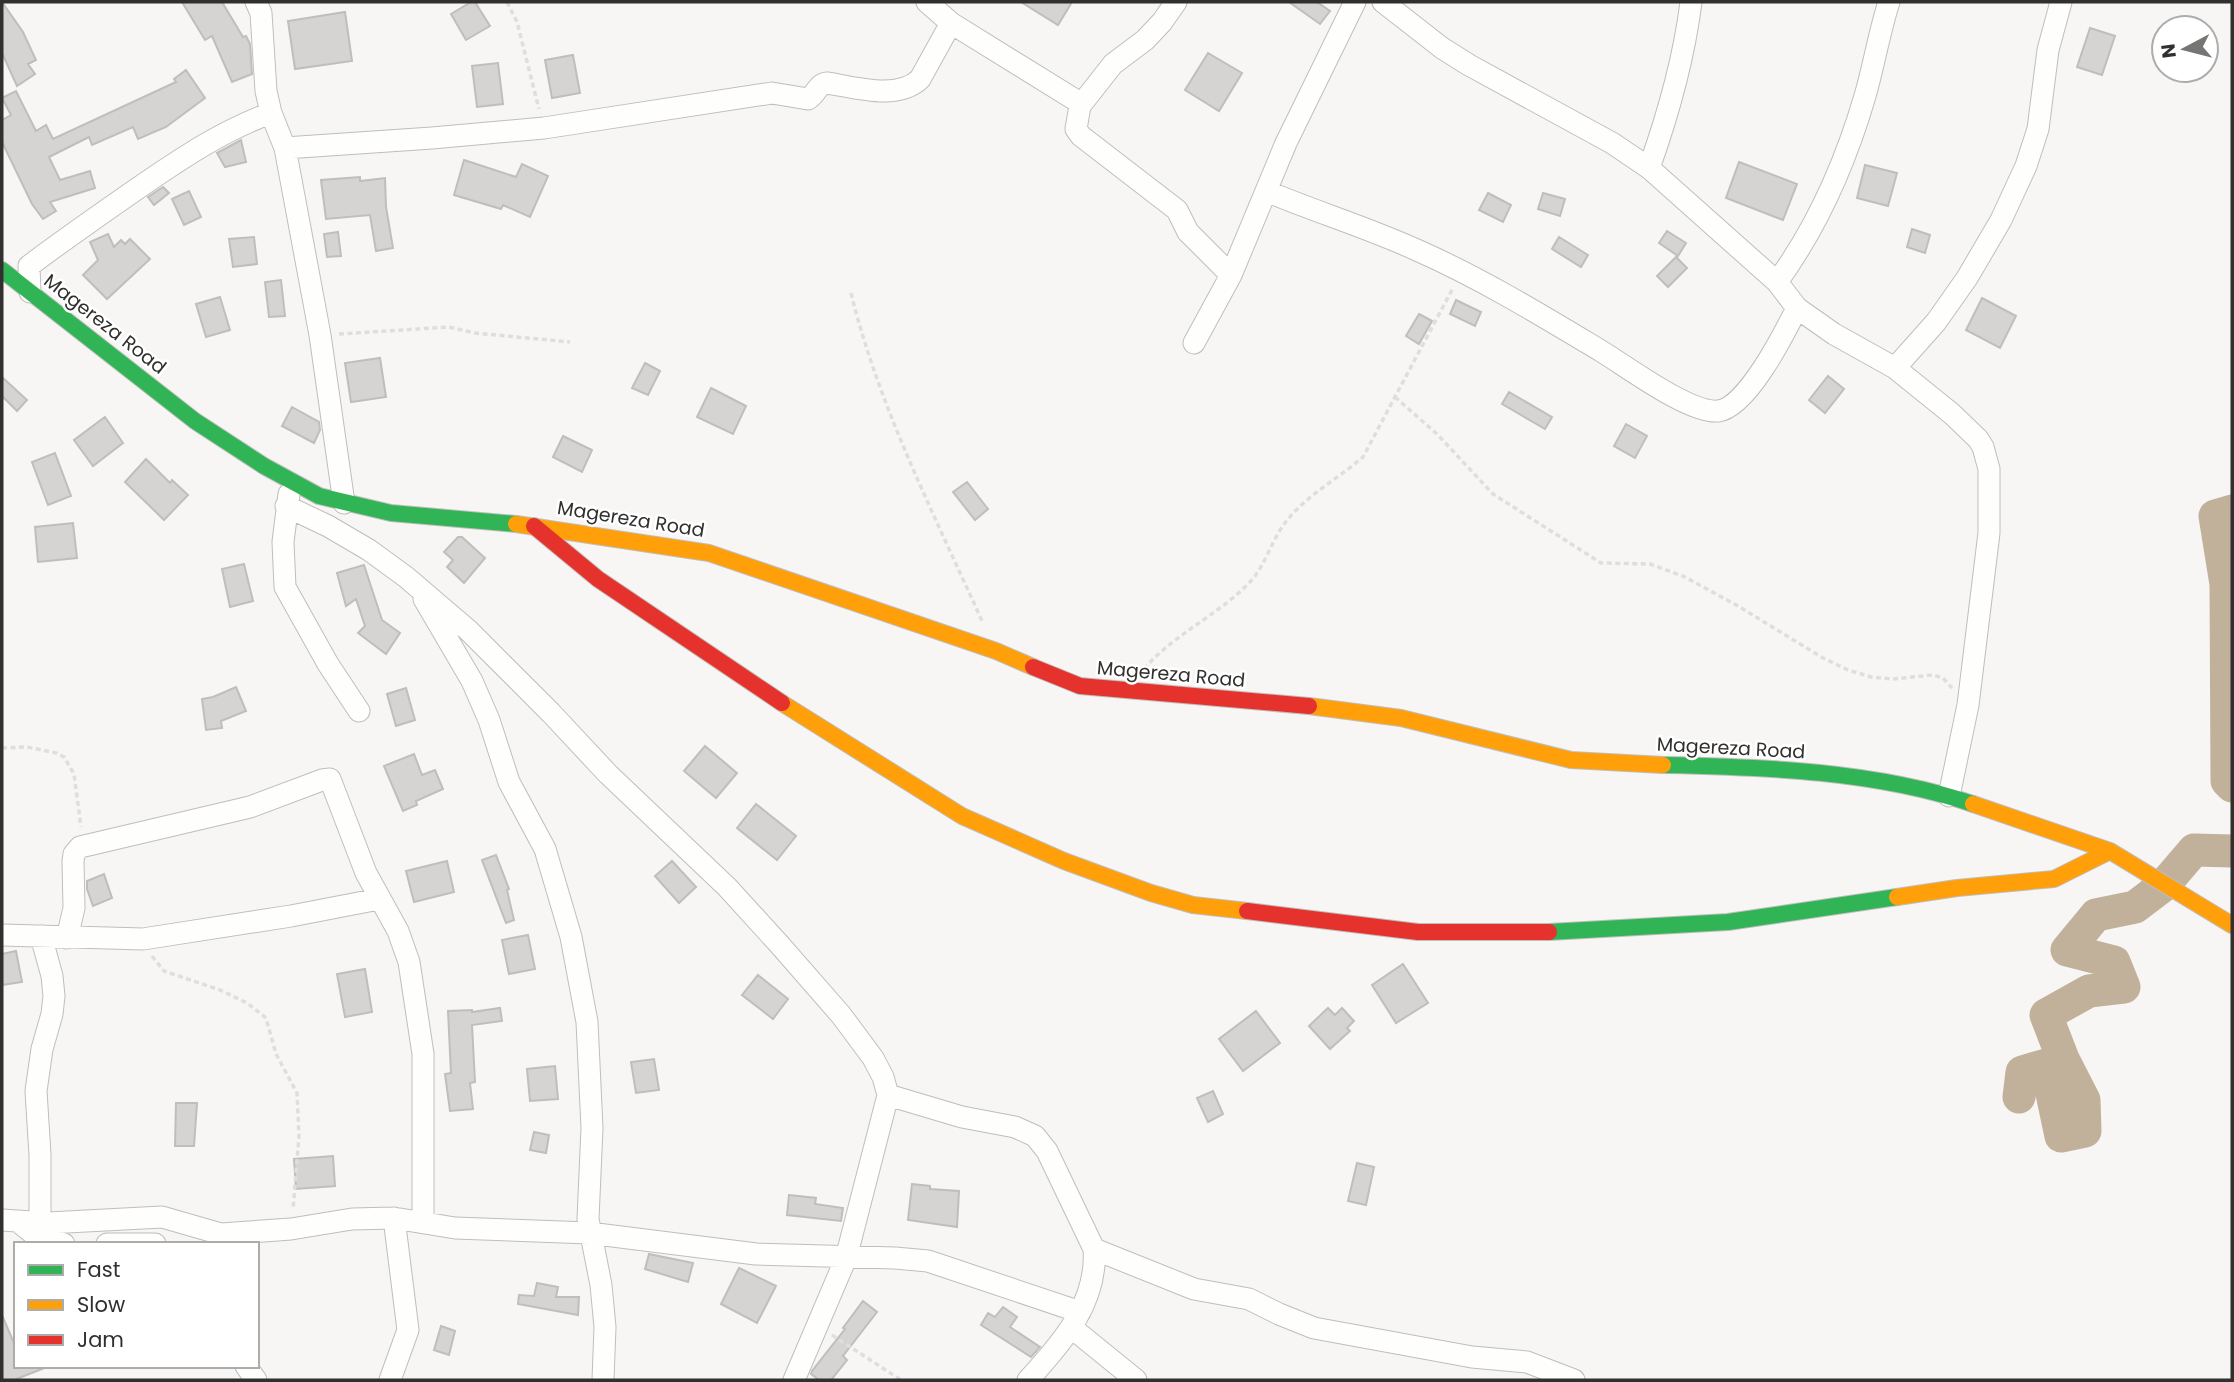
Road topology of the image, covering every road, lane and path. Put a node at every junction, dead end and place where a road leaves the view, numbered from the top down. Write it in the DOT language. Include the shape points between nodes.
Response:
graph roads {
  1 [pos="257,2"];
  2 [pos="507,2"];
  3 [pos="927,2"];
  4 [pos="1176,2"];
  5 [pos="1355,2"];
  6 [pos="1383,2"];
  7 [pos="1691,2"];
  8 [pos="1889,2"];
  9 [pos="2061,2"];
  10 [pos="951,23"];
  11 [pos="1080,106"];
  12 [pos="271,113"];
  13 [pos="544,128"];
  14 [pos="285,148"];
  15 [pos="1648,168"];
  16 [pos="1266,191"];
  17 [pos="2,271"];
  18 [pos="1462,271"];
  19 [pos="1231,275"];
  20 [pos="1777,282"];
  21 [pos="30,292"];
  22 [pos="851,293"];
  23 [pos="1797,308"];
  24 [pos="320,335"];
  25 [pos="570,342"];
  26 [pos="1194,344"];
  27 [pos="1895,368"];
  28 [pos="1395,397"];
  29 [pos="292,482"];
  30 [pos="344,503"];
  31 [pos="286,506"];
  32 [pos="534,526"];
  33 [pos="421,592"];
  34 [pos="996,652"];
  35 [pos="1125,692"];
  36 [pos="1968,705"];
  37 [pos="359,711"];
  38 [pos="2,748"];
  39 [pos="1949,796"];
  40 [pos="83,846"];
  41 [pos="2110,851"];
  42 [pos="379,899"];
  43 [pos="2232,925"];
  44 [pos="2,935"];
  45 [pos="41,936"];
  46 [pos="67,938"];
  47 [pos="143,939"];
  48 [pos="888,1095"];
  49 [pos="394,1218"];
  50 [pos="10,1221"];
  51 [pos="423,1222"];
  52 [pos="40,1223"];
  53 [pos="290,1229"];
  54 [pos="589,1233"];
  55 [pos="58,1242"];
  56 [pos="1094,1249"];
  57 [pos="846,1258"];
  58 [pos="1076,1320"];
  59 [pos="819,1327"];
  60 [pos="390,1380"];
  61 [pos="603,1380"];
  62 [pos="794,1380"];
  63 [pos="901,1380"];
  64 [pos="1028,1380"];
  65 [pos="1136,1380"];
  66 [pos="1574,1380"];
  1 -- 12 [label="street"];
  2 -- 13 [label="path" via="517,22"];
  3 -- 10 [label="street"];
  4 -- 11 [label="street" via="1145,40 1112,64"];
  5 -- 16 [label="street"];
  6 -- 15 [label="street" via="1460,60 1612,143"];
  7 -- 15 [label="street" via="1666,114"];
  8 -- 20 [label="street" via="1849,145 1810,232"];
  9 -- 27 [label="street" via="2048,50 2038,129 2026,166 1967,278"];
  10 -- 11 [label="street"];
  10 -- 13 [label="street" via="920,79 904,89 823,83 808,99 772,93"];
  11 -- 19 [label="street" via="1076,129 1081,136 1177,210 1188,232"];
  12 -- 14 [label="street"];
  12 -- 21 [label="street" via="214,137 67,237 29,266"];
  13 -- 14 [label="street"];
  14 -- 24 [label="street"];
  15 -- 20 [label="street"];
  16 -- 18 [label="street"];
  16 -- 19 [label="street"];
  17 -- 21 [label="street, Magereza Road"];
  18 -- 23 [label="street" via="1704,410 1723,409 1742,396"];
  18 -- 28 [label="path"];
  19 -- 26 [label="street"];
  20 -- 23 [label="street"];
  21 -- 29 [label="street, Magereza Road" via="195,421"];
  22 -- 34 [label="path" via="891,415"];
  23 -- 27 [label="street"];
  24 -- 25 [label="path" via="449,327"];
  24 -- 30 [label="street"];
  27 -- 36 [label="street" via="1973,433 1987,458 1989,533"];
  28 -- 35 [label="path" via="1363,457 1284,524 1251,581 1170,642"];
  28 -- 36 [label="path" via="1493,494 1601,563 1664,568 1847,670 1893,679 1933,674"];
  29 -- 30 [label="street, Magereza Road"];
  29 -- 31 [label="street"];
  30 -- 32 [label="street, Magereza Road" via="391,513"];
  31 -- 33 [label="street" via="369,550"];
  31 -- 37 [label="street" via="285,587"];
  32 -- 34 [label="street, Magereza Road" via="709,553"];
  32 -- 41 [label="street" via="598,579 817,726 962,816 1064,861 1193,905 1418,932 1565,932 1728,922 1957,888 2054,879"];
  33 -- 48 [label="street" via="467,630 727,887 841,1015 873,1058"];
  33 -- 54 [label="street" via="489,720 509,782 545,849 571,937 587,1022 592,1128"];
  34 -- 35 [label="street, Magereza Road" via="1080,687"];
  35 -- 39 [label="street, Magereza Road" via="1401,718 1571,760 1758,767 1881,782"];
  36 -- 39 [label="street"];
  38 -- 40 [label="path" via="56,752 69,762"];
  39 -- 41 [label="street, Magereza Road"];
  40 -- 42 [label="street" via="250,807 329,778"];
  40 -- 46 [label="street" via="73,858 74,908"];
  41 -- 43 [label="street, Magereza Road"];
  42 -- 47 [label="street"];
  42 -- 51 [label="street" via="405,947 421,1032"];
  44 -- 45 [label="street"];
  45 -- 46 [label="street"];
  45 -- 52 [label="street" via="54,996 36,1091"];
  46 -- 47 [label="street"];
  47 -- 53 [label="path" via="164,971 220,990 266,1018 276,1054 297,1093 299,1136"];
  48 -- 56 [label="street" via="1035,1136 1047,1151"];
  48 -- 57 [label="street"];
  49 -- 51 [label="street"];
  49 -- 53 [label="street"];
  49 -- 60 [label="street" via="408,1330"];
  50 -- 52 [label="street"];
  50 -- 55 [label="street"];
  51 -- 54 [label="street" via="455,1228"];
  52 -- 53 [label="street" via="162,1217 221,1234"];
  54 -- 57 [label="street" via="756,1254"];
  54 -- 61 [label="street" via="604,1313"];
  56 -- 58 [label="street" via="1095,1267"];
  56 -- 66 [label="street" via="1194,1289 1249,1298 1314,1328 1472,1357 1527,1362"];
  57 -- 58 [label="street" via="928,1261"];
  57 -- 59 [label="street"];
  58 -- 64 [label="street"];
  58 -- 65 [label="street"];
  59 -- 62 [label="street"];
  59 -- 63 [label="path"];
}
